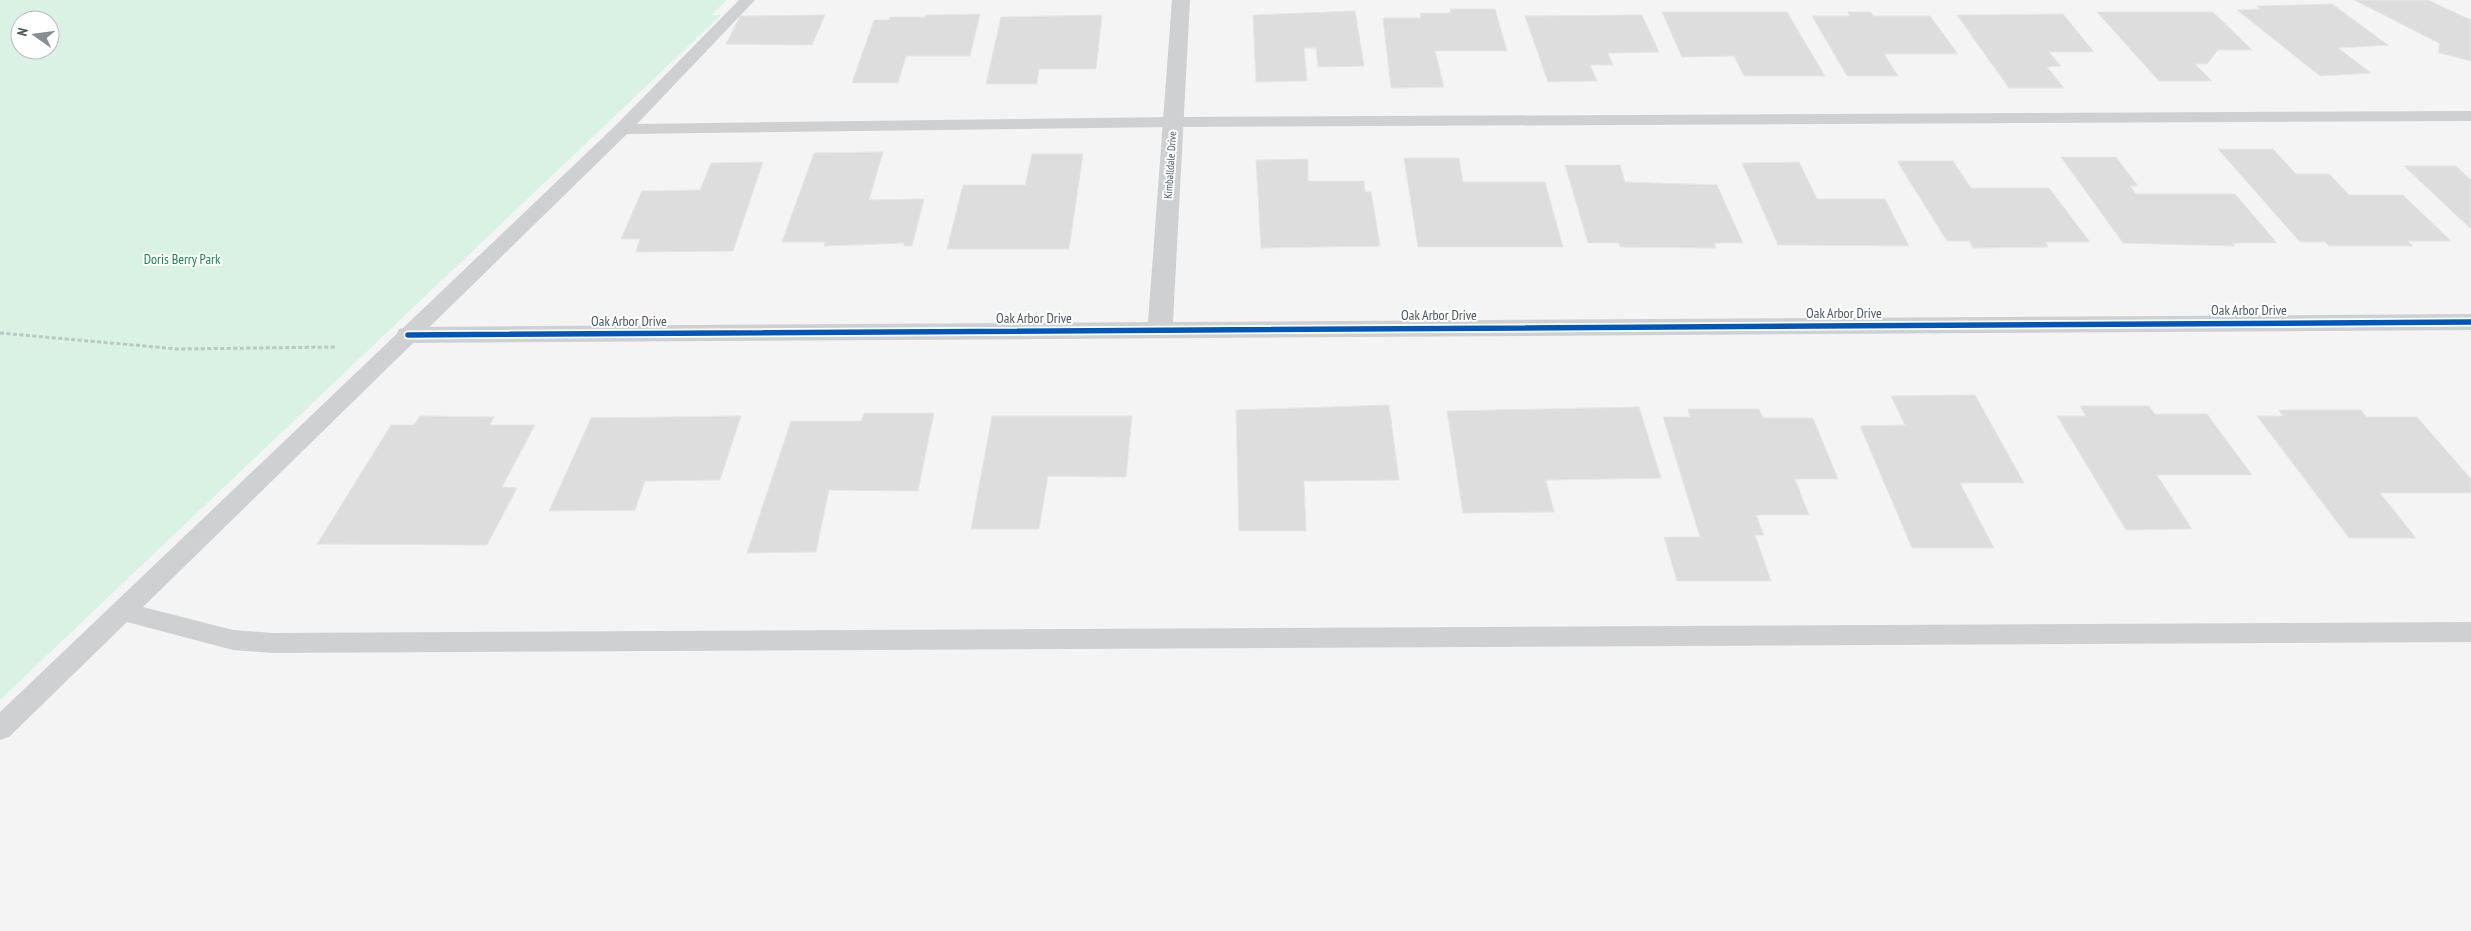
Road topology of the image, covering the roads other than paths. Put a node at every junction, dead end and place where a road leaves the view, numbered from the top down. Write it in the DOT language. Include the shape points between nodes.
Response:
graph roads {
  1 [pos="747,0"];
  2 [pos="1181,0"];
  3 [pos="2471,116"];
  4 [pos="1173,122"];
  5 [pos="622,129"];
  6 [pos="2471,322"];
  7 [pos="1160,329"];
  8 [pos="408,335"];
  9 [pos="122,611"];
  10 [pos="2471,632"];
  11 [pos="0,729"];
  1 -- 5 [label="lane"];
  2 -- 4 [label="street, Kimballdale Drive"];
  3 -- 4 [label="lane"];
  4 -- 5 [label="lane"];
  4 -- 7 [label="street, Kimballdale Drive"];
  5 -- 8 [label="lane"];
  6 -- 7 [label="street, Oak Arbor Drive"];
  7 -- 8 [label="street, Oak Arbor Drive"];
  8 -- 9 [label="lane"];
  9 -- 10 [label="lane" via="233,640 273,643"];
  9 -- 11 [label="lane"];
}
